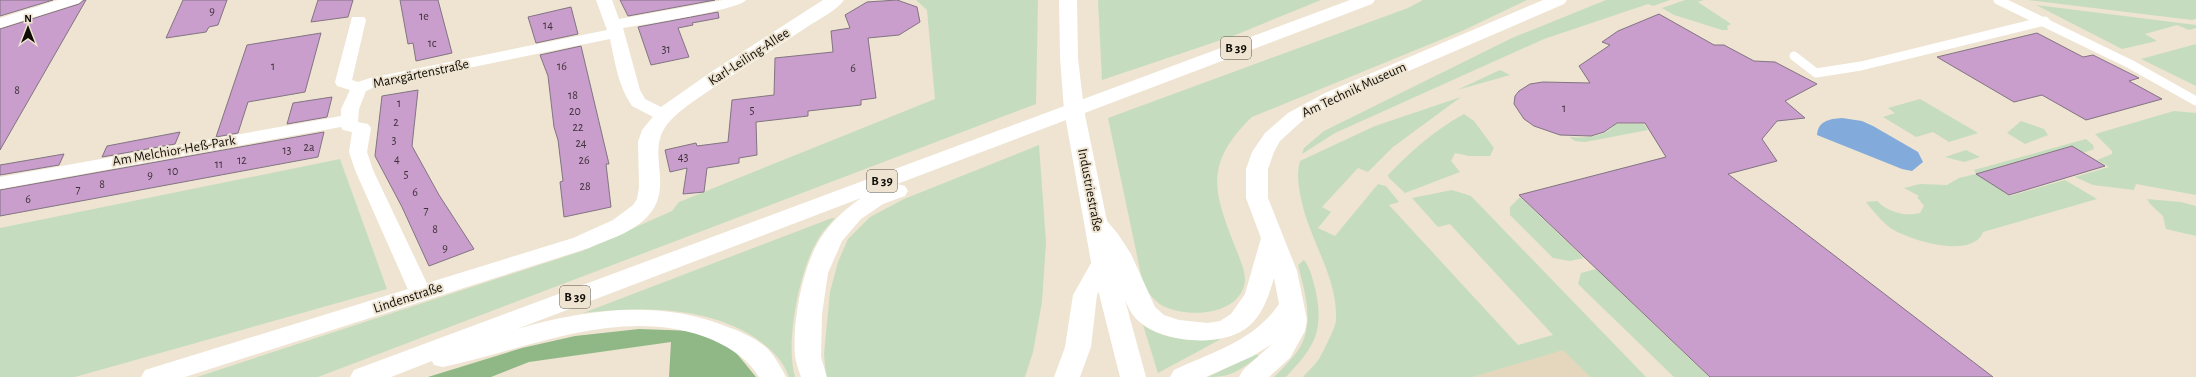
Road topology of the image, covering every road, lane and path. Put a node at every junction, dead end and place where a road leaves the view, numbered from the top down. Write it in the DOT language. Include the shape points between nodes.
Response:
graph roads {
  1 [pos="74,0"];
  2 [pos="604,0"];
  3 [pos="738,0"];
  4 [pos="835,0"];
  5 [pos="1068,0"];
  6 [pos="1341,0"];
  7 [pos="1366,0"];
  8 [pos="1558,0"];
  9 [pos="1998,0"];
  10 [pos="1328,14"];
  11 [pos="358,20"];
  12 [pos="2046,21"];
  13 [pos="0,23"];
  14 [pos="615,29"];
  15 [pos="1794,56"];
  16 [pos="359,88"];
  17 [pos="2196,101"];
  18 [pos="663,115"];
  19 [pos="348,120"];
  20 [pos="989,141"];
  21 [pos="0,183"];
  22 [pos="649,196"];
  23 [pos="1097,225"];
  24 [pos="1272,239"];
  25 [pos="1103,262"];
  26 [pos="421,294"];
  27 [pos="1292,303"];
  28 [pos="369,375"];
  29 [pos="154,377"];
  30 [pos="773,377"];
  31 [pos="814,377"];
  32 [pos="1067,377"];
  33 [pos="1133,377"];
  34 [pos="1183,377"];
  35 [pos="1252,377"];
  1 -- 13 [label="street"];
  2 -- 14 [label="street"];
  3 -- 14 [label="street, Marxgärtenstraße"];
  4 -- 18 [label="street, Karl-Leiling-Allee"];
  5 -- 23 [label="street, Industriestraße" via="1069,58 1074,110"];
  6 -- 10 [label="street, B 39"];
  7 -- 10 [label="street, B 39"];
  8 -- 24 [label="street, Am Technik Museum" via="1338,95 1295,117 1272,137 1257,169 1257,198"];
  9 -- 12 [label="lane"];
  10 -- 20 [label="street, B 39"];
  11 -- 16 [label="street" via="343,82"];
  12 -- 15 [label="lane" via="1861,66 1816,73"];
  12 -- 17 [label="lane" via="2182,91"];
  14 -- 16 [label="street, Marxgärtenstraße"];
  14 -- 18 [label="street" via="631,90 638,102"];
  16 -- 19 [label="street, Marxgärtenstraße"];
  18 -- 22 [label="street, Karl-Leiling-Allee" via="653,127 647,143 652,185"];
  19 -- 21 [label="street, Am Melchior-Heß-Park"];
  19 -- 26 [label="street" via="349,126 362,128 358,152 364,170"];
  20 -- 28 [label="street, B 39"];
  20 -- 31 [label="street, B 39" via="940,173 875,199 853,214 840,227 832,238 816,273 810,314 808,357"];
  22 -- 26 [label="street, Lindenstraße" via="641,210 614,229 581,243"];
  23 -- 24 [label="street" via="1120,254 1139,303 1147,315 1165,325 1193,332 1228,329 1241,321 1254,300"];
  23 -- 25 [label="street, Industriestraße"];
  24 -- 27 [label="street, Am Technik Museum" via="1285,271"];
  25 -- 32 [label="street" via="1085,295 1078,347"];
  25 -- 33 [label="street, Industriestraße"];
  26 -- 29 [label="street, Lindenstraße"];
  27 -- 34 [label="street" via="1276,326 1266,335"];
  27 -- 35 [label="street, Am Technik Museum" via="1294,320 1288,340 1274,358"];
  28 -- 30 [label="street" via="470,353 551,329 640,317 677,320 710,327 744,344 761,359"];
}
